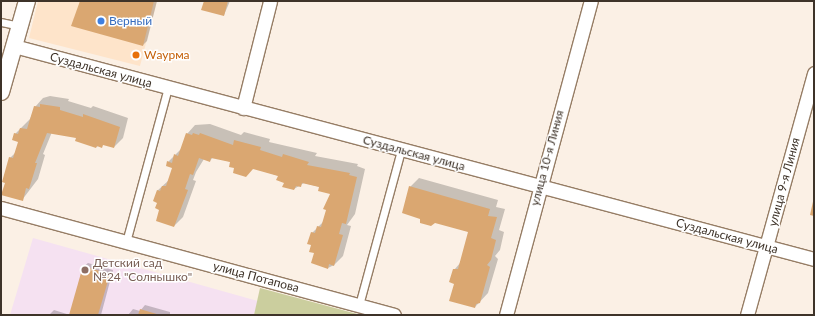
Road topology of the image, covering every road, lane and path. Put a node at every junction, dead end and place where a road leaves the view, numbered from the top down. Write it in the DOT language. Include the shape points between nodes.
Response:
graph roads {
  1 [pos="27,1"];
  2 [pos="270,1"];
  3 [pos="591,1"];
  4 [pos="1,22"];
  5 [pos="20,26"];
  6 [pos="14,46"];
  7 [pos="814,73"];
  8 [pos="168,87"];
  9 [pos="1,92"];
  10 [pos="243,108"];
  11 [pos="401,150"];
  12 [pos="539,186"];
  13 [pos="1,208"];
  14 [pos="126,242"];
  15 [pos="766,246"];
  16 [pos="814,259"];
  17 [pos="359,306"];
  18 [pos="394,315"];
  19 [pos="506,315"];
  20 [pos="747,315"];
  1 -- 5 [label="street"];
  2 -- 10 [label="street"];
  3 -- 12 [label="street, улица 10-я Линия"];
  4 -- 5 [label="lane"];
  5 -- 6 [label="street"];
  6 -- 8 [label="street, Суздальская улица"];
  6 -- 9 [label="street"];
  7 -- 15 [label="street, улица 9-я Линия"];
  8 -- 10 [label="street, Суздальская улица"];
  8 -- 14 [label="lane"];
  10 -- 11 [label="street, Суздальская улица"];
  11 -- 12 [label="street, Суздальская улица"];
  11 -- 17 [label="lane"];
  12 -- 15 [label="street, Суздальская улица"];
  12 -- 19 [label="street, улица 10-я Линия"];
  13 -- 14 [label="street, улица Потапова"];
  14 -- 17 [label="street, улица Потапова"];
  15 -- 16 [label="street, Суздальская улица"];
  15 -- 20 [label="street, улица 9-я Линия"];
  17 -- 18 [label="street, улица Потапова"];
}
